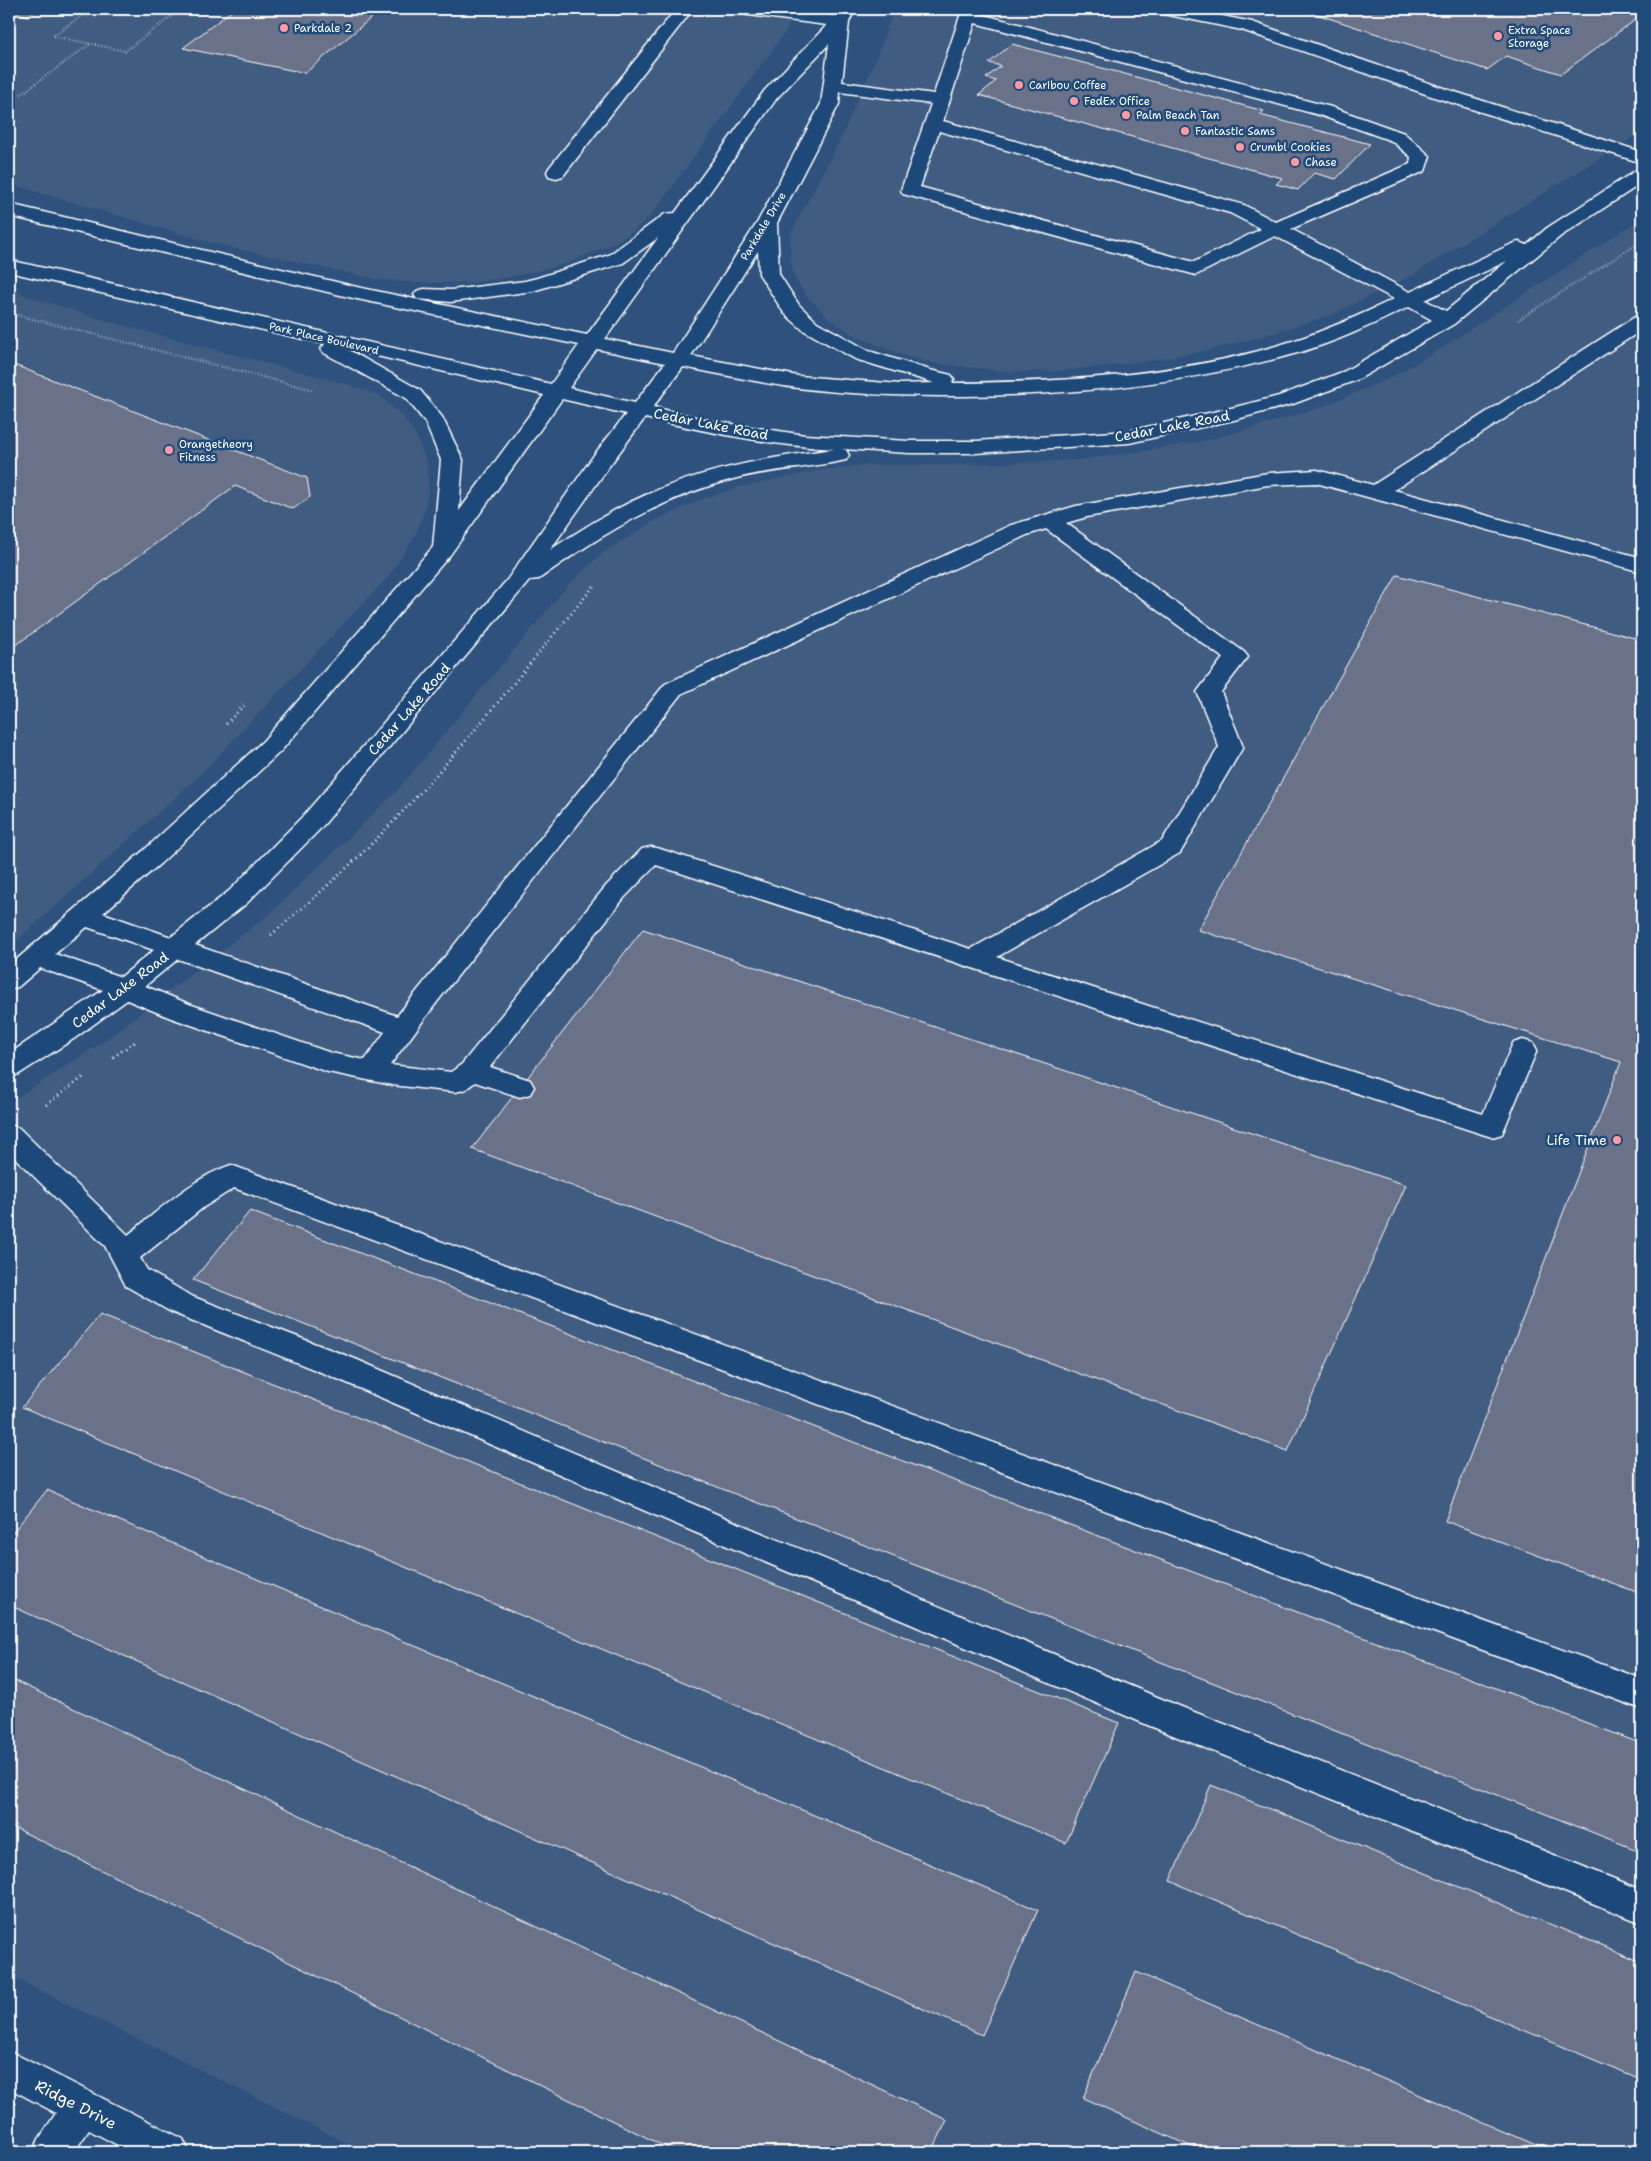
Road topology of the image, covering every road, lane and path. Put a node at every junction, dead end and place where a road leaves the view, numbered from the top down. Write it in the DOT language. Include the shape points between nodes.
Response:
graph roads {
  1 [pos="91,9"];
  2 [pos="181,9"];
  3 [pos="684,9"];
  4 [pos="742,9"];
  5 [pos="1164,9"];
  6 [pos="844,15"];
  7 [pos="90,44"];
  8 [pos="833,86"];
  9 [pos="941,100"];
  10 [pos="9,104"];
  11 [pos="933,124"];
  12 [pos="1642,158"];
  13 [pos="556,172"];
  14 [pos="1642,175"];
  15 [pos="695,200"];
  16 [pos="9,210"];
  17 [pos="767,223"];
  18 [pos="1275,229"];
  19 [pos="1554,232"];
  20 [pos="9,266"];
  21 [pos="357,292"];
  22 [pos="1408,299"];
  23 [pos="9,313"];
  24 [pos="1447,320"];
  25 [pos="1642,321"];
  26 [pos="304,334"];
  27 [pos="593,342"];
  28 [pos="678,360"];
  29 [pos="1005,389"];
  30 [pos="314,390"];
  31 [pos="558,391"];
  32 [pos="640,410"];
  33 [pos="909,447"];
  34 [pos="1376,492"];
  35 [pos="1049,521"];
  36 [pos="442,550"];
  37 [pos="1642,564"];
  38 [pos="515,585"];
  39 [pos="247,702"];
  40 [pos="220,730"];
  41 [pos="84,916"];
  42 [pos="175,949"];
  43 [pos="35,957"];
  44 [pos="974,959"];
  45 [pos="9,980"];
  46 [pos="125,988"];
  47 [pos="402,1028"];
  48 [pos="1522,1050"];
  49 [pos="9,1068"];
  50 [pos="371,1071"];
  51 [pos="472,1071"];
  52 [pos="520,1087"];
  53 [pos="9,1135"];
  54 [pos="123,1255"];
  55 [pos="1642,1694"];
  56 [pos="1642,1906"];
  57 [pos="9,2069"];
  58 [pos="82,2107"];
  59 [pos="52,2152"];
  60 [pos="170,2152"];
  1 -- 7 [label="path" via="53,36"];
  2 -- 7 [label="path" via="125,51"];
  3 -- 13 [label="street"];
  4 -- 6 [label="street"];
  5 -- 12 [label="street" via="1246,26 1442,94"];
  6 -- 8 [label="street, Parkdale Drive"];
  6 -- 15 [label="street" via="771,94"];
  7 -- 10 [label="path"];
  8 -- 9 [label="street"];
  8 -- 17 [label="street, Parkdale Drive" via="830,104"];
  9 -- 11 [label="street"];
  9 -- 18 [label="street" via="969,16 1325,111 1398,137 1420,156 1418,167"];
  11 -- 18 [label="street" via="1237,209"];
  11 -- 18 [label="street" via="910,190 1196,268"];
  14 -- 19 [label="street, Cedar Lake Road"];
  15 -- 21 [label="street" via="616,259 526,287 451,296"];
  15 -- 27 [label="street"];
  16 -- 21 [label="street"];
  17 -- 28 [label="street, Parkdale Drive"];
  17 -- 29 [label="street" via="769,274 791,309 810,326 862,355 926,376"];
  18 -- 22 [label="street"];
  19 -- 22 [label="street, Cedar Lake Road"];
  19 -- 24 [label="street, Cedar Lake Road"];
  20 -- 26 [label="street, Park Place Boulevard"];
  21 -- 27 [label="street"];
  22 -- 24 [label="street"];
  22 -- 29 [label="street, Cedar Lake Road" via="1362,322 1295,347 1208,368 1123,382"];
  23 -- 30 [label="path"];
  24 -- 33 [label="street, Cedar Lake Road" via="1352,375 1286,400 1234,414 1129,437"];
  25 -- 34 [label="street"];
  26 -- 31 [label="street, Park Place Boulevard"];
  26 -- 36 [label="street" via="414,394 435,421 452,460"];
  27 -- 28 [label="street, Cedar Lake Road"];
  27 -- 31 [label="street"];
  28 -- 29 [label="street, Cedar Lake Road" via="798,382 900,390"];
  28 -- 32 [label="street, Parkdale Drive"];
  31 -- 32 [label="street, Park Place Boulevard"];
  31 -- 36 [label="street"];
  32 -- 33 [label="street, Cedar Lake Road" via="712,427 805,441"];
  32 -- 38 [label="street, Cedar Lake Road"];
  33 -- 38 [label="street" via="782,462 704,481 645,503 588,534"];
  34 -- 35 [label="street" via="1317,476 1268,479 1084,511"];
  34 -- 37 [label="street"];
  35 -- 44 [label="street" via="1236,657 1209,692 1231,747 1171,847"];
  35 -- 47 [label="street" via="1019,530 672,689"];
  36 -- 41 [label="street" via="272,746"];
  38 -- 42 [label="street, Cedar Lake Road" via="312,822 238,897"];
  39 -- 40 [label="path"];
  41 -- 42 [label="street"];
  41 -- 43 [label="street"];
  42 -- 46 [label="street, Cedar Lake Road"];
  42 -- 47 [label="street"];
  43 -- 45 [label="street"];
  43 -- 46 [label="street"];
  44 -- 48 [label="street" via="1492,1127"];
  44 -- 51 [label="street" via="651,855 615,892"];
  46 -- 49 [label="street, Cedar Lake Road"];
  46 -- 50 [label="street" via="180,1011 328,1062"];
  47 -- 50 [label="street"];
  50 -- 51 [label="street" via="456,1082"];
  51 -- 52 [label="street"];
  53 -- 54 [label="street" via="116,1239"];
  54 -- 55 [label="street" via="194,1199 231,1176"];
  54 -- 56 [label="street" via="136,1278 181,1304 344,1368 1153,1711"];
  57 -- 58 [label="street, Ridge Drive"];
  58 -- 59 [label="street"];
  58 -- 60 [label="street, Ridge Drive"];
}
